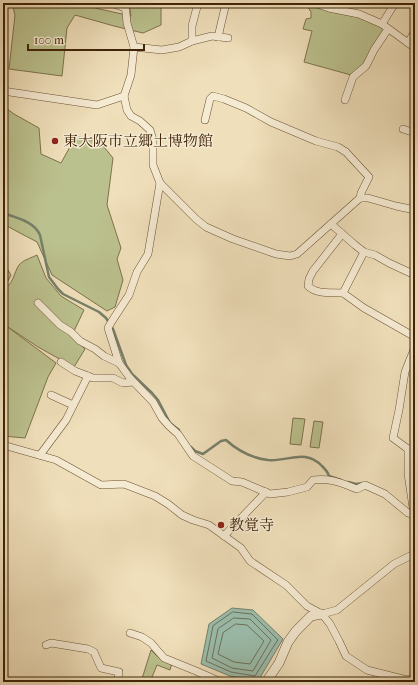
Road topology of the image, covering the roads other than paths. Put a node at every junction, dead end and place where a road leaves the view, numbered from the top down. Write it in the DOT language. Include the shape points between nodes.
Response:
graph roads {
  1 [pos="111,3"];
  2 [pos="198,3"];
  3 [pos="226,3"];
  4 [pos="314,3"];
  5 [pos="395,3"];
  6 [pos="125,5"];
  7 [pos="385,26"];
  8 [pos="415,31"];
  9 [pos="218,37"];
  10 [pos="228,38"];
  11 [pos="192,41"];
  12 [pos="408,43"];
  13 [pos="134,47"];
  14 [pos="415,48"];
  15 [pos="3,91"];
  16 [pos="124,96"];
  17 [pos="345,100"];
  18 [pos="205,120"];
  19 [pos="403,129"];
  20 [pos="415,133"];
  21 [pos="160,183"];
  22 [pos="360,198"];
  23 [pos="415,210"];
  24 [pos="331,224"];
  25 [pos="342,234"];
  26 [pos="364,252"];
  27 [pos="415,275"];
  28 [pos="343,293"];
  29 [pos="38,303"];
  30 [pos="415,337"];
  31 [pos="415,347"];
  32 [pos="61,362"];
  33 [pos="119,363"];
  34 [pos="88,376"];
  35 [pos="133,382"];
  36 [pos="51,395"];
  37 [pos="73,406"];
  38 [pos="3,445"];
  39 [pos="411,449"];
  40 [pos="40,455"];
  41 [pos="266,492"];
  42 [pos="414,518"];
  43 [pos="224,536"];
  44 [pos="415,553"];
  45 [pos="322,614"];
  46 [pos="130,633"];
  47 [pos="46,645"];
  48 [pos="415,678"];
  49 [pos="117,682"];
  50 [pos="221,682"];
  51 [pos="266,682"];
  1 -- 6 [label="street"];
  2 -- 11 [label="street" via="192,26"];
  3 -- 9 [label="street"];
  4 -- 7 [label="street" via="359,14"];
  5 -- 7 [label="street"];
  6 -- 13 [label="street"];
  7 -- 12 [label="street"];
  7 -- 17 [label="street" via="366,66 353,77"];
  8 -- 12 [label="street"];
  9 -- 10 [label="street"];
  9 -- 11 [label="street"];
  11 -- 13 [label="street" via="179,47 162,50"];
  12 -- 14 [label="street"];
  13 -- 16 [label="street" via="131,75"];
  15 -- 16 [label="street" via="97,105"];
  16 -- 21 [label="street" via="131,116 150,130 153,140 153,165"];
  18 -- 22 [label="street" via="213,96 246,108 271,122 316,141 338,147 369,177"];
  19 -- 20 [label="street"];
  21 -- 24 [label="street" via="206,227 233,240 276,254 297,254"];
  21 -- 33 [label="street" via="148,254 137,272 129,295 108,328"];
  22 -- 23 [label="street"];
  22 -- 24 [label="street"];
  24 -- 25 [label="street"];
  25 -- 26 [label="street"];
  25 -- 28 [label="street" via="313,271 308,286 318,292"];
  26 -- 27 [label="street" via="375,254"];
  26 -- 28 [label="street"];
  28 -- 30 [label="street"];
  29 -- 33 [label="street" via="80,341"];
  31 -- 39 [label="street" via="405,372 393,438"];
  32 -- 34 [label="street"];
  33 -- 35 [label="street"];
  34 -- 35 [label="street"];
  34 -- 37 [label="street"];
  35 -- 41 [label="street" via="153,402 162,418 178,434 193,456 232,481 242,482"];
  36 -- 37 [label="street"];
  37 -- 40 [label="street" via="66,420"];
  38 -- 40 [label="street"];
  39 -- 42 [label="street" via="408,474"];
  40 -- 43 [label="street" via="56,460 101,485 124,484 155,496 182,515 209,525"];
  41 -- 42 [label="street" via="288,492 306,487 313,480 323,479 357,489 365,485 385,494"];
  41 -- 43 [label="street"];
  43 -- 45 [label="street" via="240,548 250,561 286,585 307,606"];
  44 -- 45 [label="street" via="394,564 337,610"];
  45 -- 48 [label="street" via="333,629 346,656 367,670 407,680"];
  45 -- 51 [label="street" via="311,616 296,631"];
  46 -- 50 [label="street" via="151,643 164,658"];
  47 -- 49 [label="street" via="51,643 94,652 100,668 119,672"];
}
